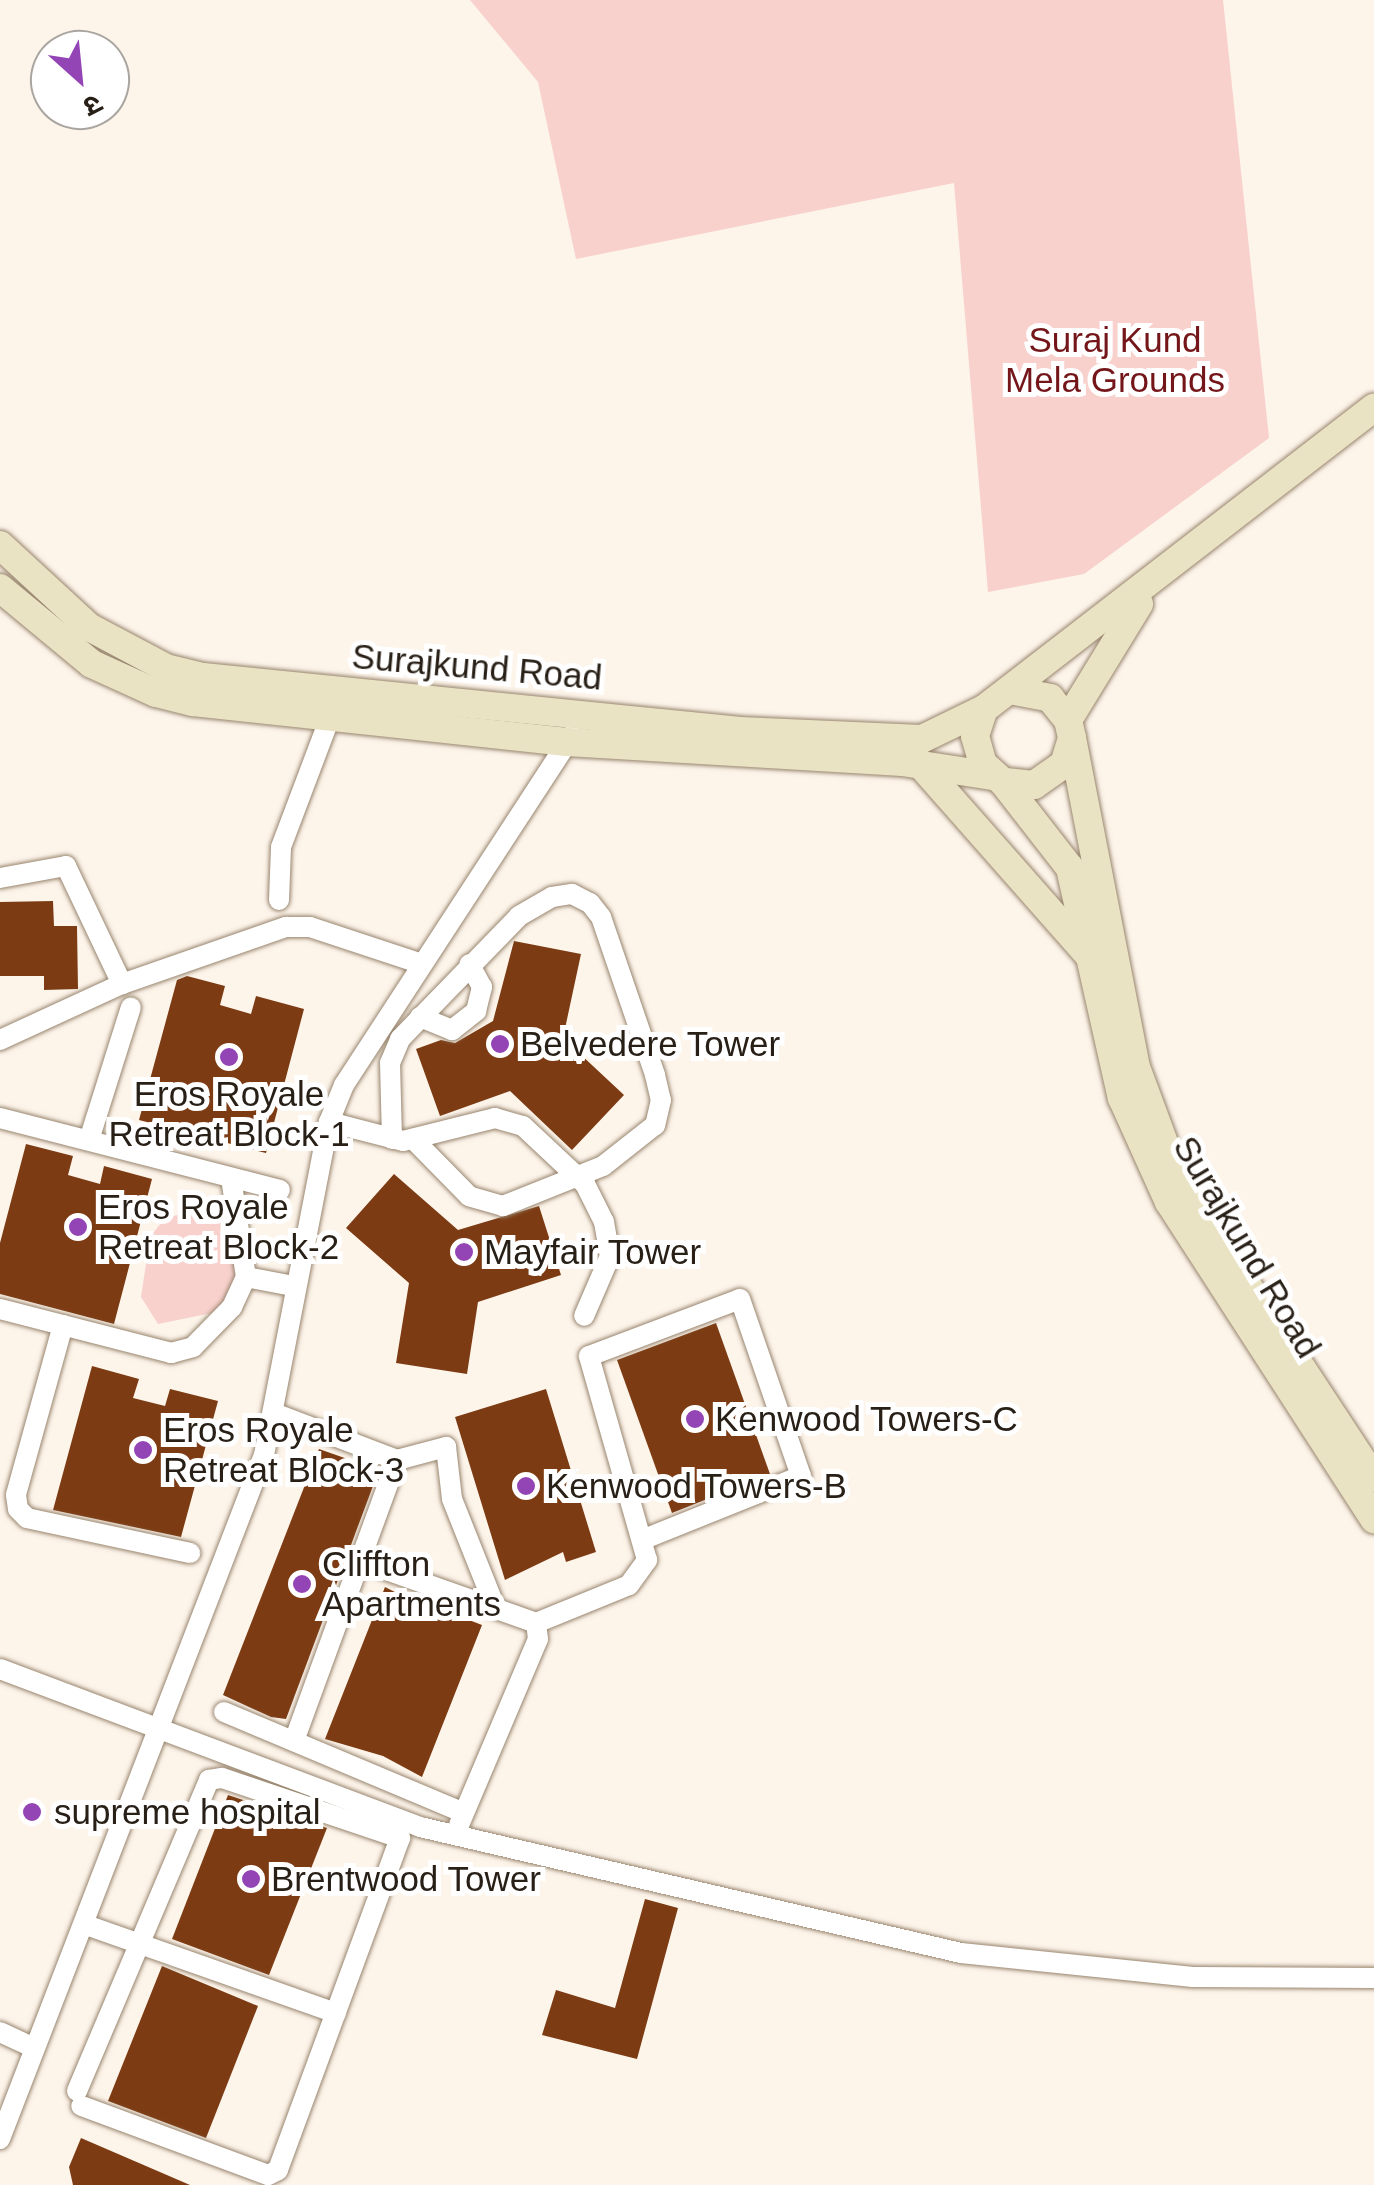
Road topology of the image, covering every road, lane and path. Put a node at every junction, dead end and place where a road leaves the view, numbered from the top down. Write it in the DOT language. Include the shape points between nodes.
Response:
graph roads {
  1 [pos="1374,408"];
  2 [pos="0,545"];
  3 [pos="1156,578"];
  4 [pos="0,588"];
  5 [pos="1015,691"];
  6 [pos="984,710"];
  7 [pos="584,716"];
  8 [pos="330,718"];
  9 [pos="1070,729"];
  10 [pos="567,742"];
  11 [pos="921,765"];
  12 [pos="998,779"];
  13 [pos="0,878"];
  14 [pos="279,900"];
  15 [pos="1091,958"];
  16 [pos="422,964"];
  17 [pos="469,964"];
  18 [pos="122,984"];
  19 [pos="131,1007"];
  20 [pos="420,1018"];
  21 [pos="0,1040"];
  22 [pos="0,1118"];
  23 [pos="329,1122"];
  24 [pos="392,1138"];
  25 [pos="89,1140"];
  26 [pos="415,1141"];
  27 [pos="577,1176"];
  28 [pos="231,1178"];
  29 [pos="280,1190"];
  30 [pos="246,1277"];
  31 [pos="293,1286"];
  32 [pos="0,1309"];
  33 [pos="584,1316"];
  34 [pos="63,1326"];
  35 [pos="274,1413"];
  36 [pos="397,1460"];
  37 [pos="1374,1478"];
  38 [pos="1374,1519"];
  39 [pos="644,1539"];
  40 [pos="190,1554"];
  41 [pos="364,1562"];
  42 [pos="495,1608"];
  43 [pos="536,1623"];
  44 [pos="0,1669"];
  45 [pos="224,1712"];
  46 [pos="162,1729"];
  47 [pos="294,1742"];
  48 [pos="464,1813"];
  49 [pos="455,1835"];
  50 [pos="86,1925"];
  51 [pos="138,1942"];
  52 [pos="1374,1978"];
  53 [pos="336,2013"];
  54 [pos="0,2032"];
  55 [pos="35,2048"];
  56 [pos="0,2139"];
  1 -- 3 [label="main road"];
  2 -- 7 [label="main road, Surajkund Road" via="58,604 166,668 203,678"];
  3 -- 5 [label="main road"];
  3 -- 9 [label="main road"];
  4 -- 8 [label="main road, Surajkund Road" via="78,654 156,693"];
  5 -- 6 [label="main road"];
  5 -- 9 [label="main road" via="1050,698"];
  6 -- 7 [label="main road, Surajkund Road" via="922,739"];
  6 -- 12 [label="main road" via="975,736"];
  7 -- 10 [label="street"];
  8 -- 10 [label="main road, Surajkund Road"];
  8 -- 14 [label="street" via="281,847"];
  9 -- 12 [label="main road" via="1052,777 1034,785"];
  9 -- 37 [label="main road, Surajkund Road" via="1136,1067 1167,1151"];
  10 -- 11 [label="main road, Surajkund Road"];
  10 -- 16 [label="street"];
  11 -- 12 [label="main road, Surajkund Road"];
  11 -- 15 [label="main road"];
  12 -- 15 [label="main road, Surajkund Road" via="1070,868"];
  13 -- 18 [label="street" via="66,866"];
  15 -- 38 [label="main road, Surajkund Road" via="1122,1098 1168,1202"];
  16 -- 18 [label="street" via="310,928 286,927"];
  16 -- 23 [label="street" via="344,1085"];
  17 -- 20 [label="street"];
  17 -- 20 [label="street" via="482,987 476,1011 452,1030"];
  17 -- 27 [label="street" via="500,930 552,897 572,894 601,917 655,1076 660,1114 623,1155"];
  18 -- 21 [label="street"];
  19 -- 25 [label="street"];
  20 -- 24 [label="street" via="390,1063"];
  22 -- 25 [label="street"];
  23 -- 24 [label="street"];
  23 -- 31 [label="street"];
  24 -- 26 [label="street"];
  25 -- 28 [label="street"];
  26 -- 27 [label="street" via="509,1120"];
  26 -- 27 [label="street" via="483,1204 532,1198"];
  27 -- 33 [label="street" via="609,1240 602,1283"];
  28 -- 29 [label="street"];
  28 -- 30 [label="street"];
  30 -- 31 [label="street"];
  30 -- 34 [label="street" via="232,1308 183,1352"];
  31 -- 35 [label="street"];
  32 -- 34 [label="street"];
  34 -- 40 [label="street" via="16,1495 18,1509 27,1518"];
  35 -- 36 [label="street"];
  35 -- 46 [label="street"];
  36 -- 41 [label="street"];
  36 -- 42 [label="street" via="446,1446 452,1499"];
  39 -- 39 [label="street" via="801,1476 740,1299 589,1356"];
  39 -- 43 [label="street" via="646,1560 629,1585"];
  41 -- 42 [label="street"];
  41 -- 47 [label="street"];
  42 -- 43 [label="street"];
  43 -- 48 [label="street" via="538,1640"];
  44 -- 46 [label="street"];
  45 -- 47 [label="street"];
  46 -- 49 [label="street"];
  46 -- 50 [label="street"];
  47 -- 48 [label="street"];
  48 -- 49 [label="street"];
  49 -- 52 [label="street" via="961,1953 1193,1977"];
  50 -- 51 [label="street"];
  50 -- 55 [label="street"];
  51 -- 53 [label="street"];
  51 -- 53 [label="street" via="79,2099 273,2174"];
  51 -- 53 [label="street" via="215,1777 398,1836 402,1843"];
  54 -- 55 [label="street"];
  55 -- 56 [label="street"];
}
